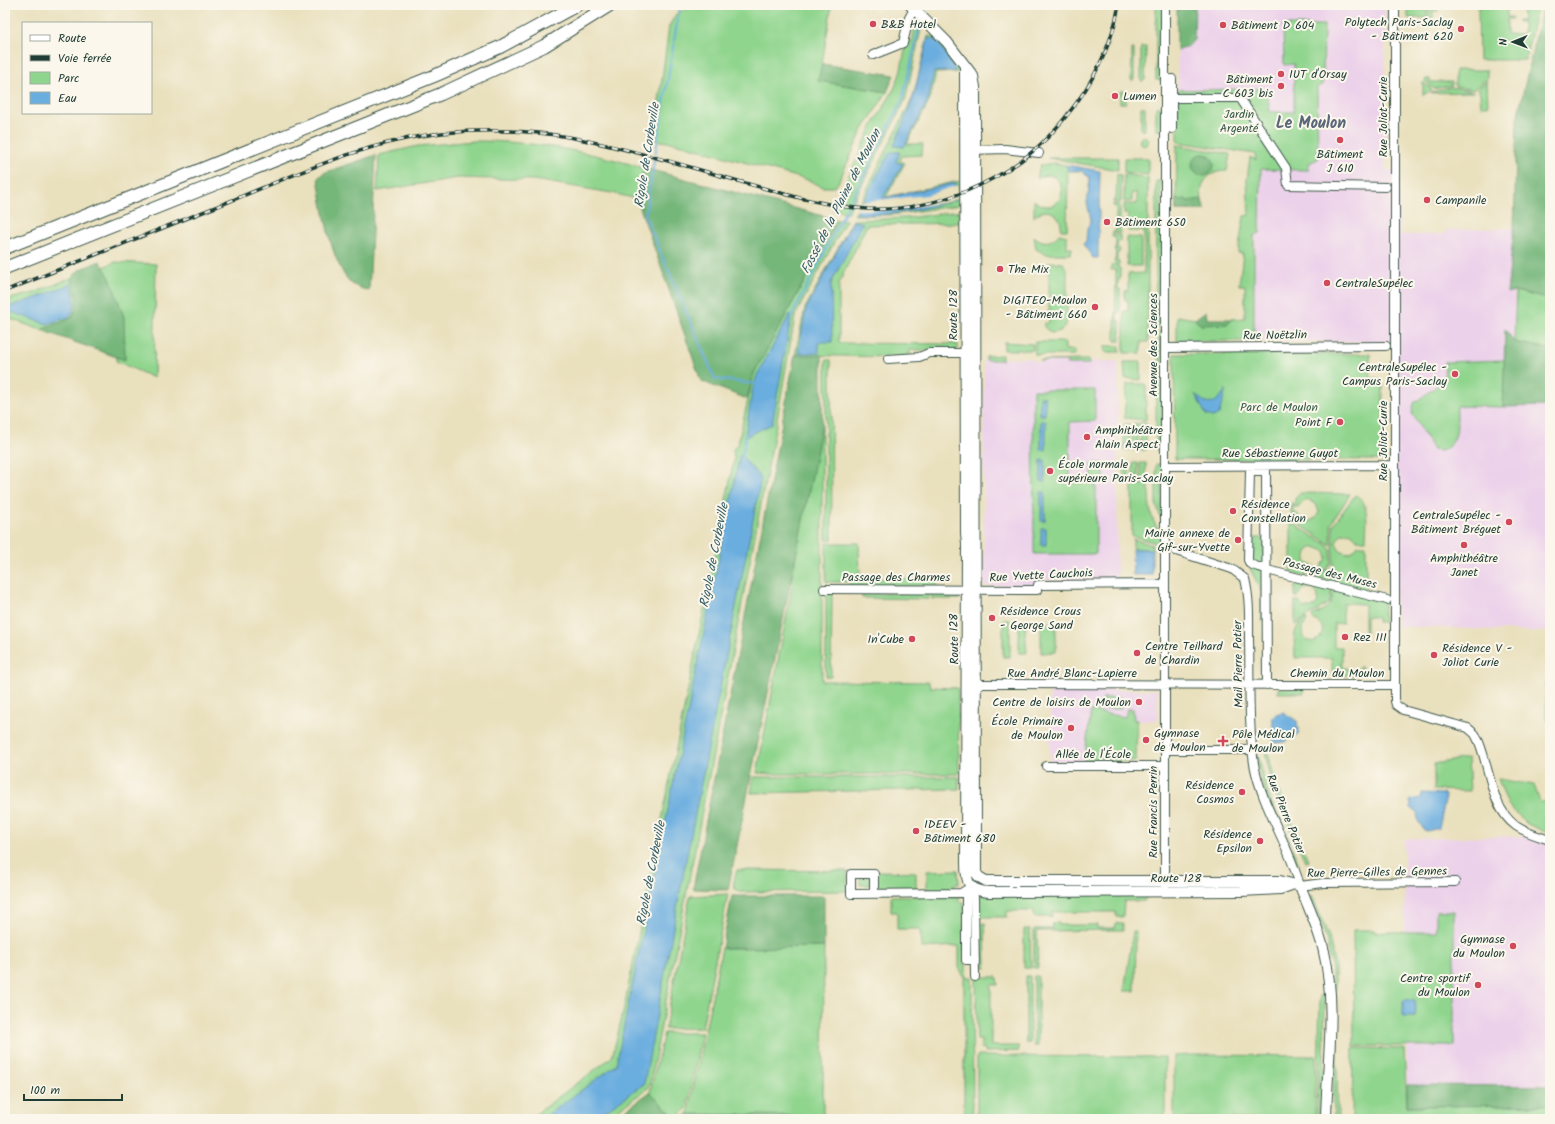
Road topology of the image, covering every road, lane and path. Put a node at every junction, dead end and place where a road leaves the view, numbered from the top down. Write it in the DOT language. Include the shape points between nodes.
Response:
graph roads {
  1 [pos="610,5"];
  2 [pos="1165,5"];
  3 [pos="1395,5"];
  4 [pos="575,6"];
  5 [pos="912,7"];
  6 [pos="873,55"];
  7 [pos="1172,78"];
  8 [pos="1171,95"];
  9 [pos="1172,129"];
  10 [pos="970,150"];
  11 [pos="1039,153"];
  12 [pos="1386,187"];
  13 [pos="31,237"];
  14 [pos="5,238"];
  15 [pos="5,248"];
  16 [pos="5,268"];
  17 [pos="1386,346"];
  18 [pos="1165,348"];
  19 [pos="967,353"];
  20 [pos="888,359"];
  21 [pos="1395,465"];
  22 [pos="1164,466"];
  23 [pos="1176,551"];
  24 [pos="1264,569"];
  25 [pos="1164,584"];
  26 [pos="824,589"];
  27 [pos="971,590"];
  28 [pos="1387,600"];
  29 [pos="971,684"];
  30 [pos="1165,685"];
  31 [pos="1250,685"];
  32 [pos="1267,685"];
  33 [pos="1395,685"];
  34 [pos="1165,750"];
  35 [pos="1253,750"];
  36 [pos="1046,766"];
  37 [pos="1165,766"];
  38 [pos="1550,840"];
  39 [pos="1455,882"];
  40 [pos="1165,886"];
  41 [pos="1295,886"];
  42 [pos="971,887"];
  43 [pos="874,893"];
  44 [pos="975,977"];
  45 [pos="1330,1048"];
  46 [pos="1326,1119"];
  47 [pos="1332,1119"];
  1 -- 16 [label="highway" via="544,46 441,94"];
  2 -- 18 [label="street, Avenue des Sciences"];
  3 -- 21 [label="street, Rue Joliot-Curie"];
  4 -- 13 [label="highway" via="500,47 434,76"];
  5 -- 6 [label="street" via="904,43"];
  5 -- 10 [label="main road, Route 128" via="947,42 973,76 975,87"];
  7 -- 8 [label="street"];
  8 -- 9 [label="street"];
  8 -- 12 [label="street" via="1240,98 1286,168 1288,185"];
  10 -- 11 [label="street" via="1005,149"];
  10 -- 19 [label="main road, Route 128"];
  10 -- 27 [label="main road, Route 128"];
  13 -- 14 [label="highway" via="25,234"];
  13 -- 15 [label="highway"];
  17 -- 18 [label="street, Rue Noëtzlin"];
  18 -- 22 [label="street, Avenue des Sciences"];
  19 -- 20 [label="street" via="929,353 919,357"];
  19 -- 27 [label="main road, Route 128"];
  21 -- 22 [label="street, Rue Sébastienne Guyot"];
  21 -- 33 [label="street, Rue Joliot-Curie"];
  22 -- 25 [label="street, Avenue des Sciences"];
  23 -- 31 [label="street, Mail Pierre Potier" via="1232,569 1245,579 1249,602"];
  24 -- 24 [label="street" via="1266,471 1250,471 1248,560 1253,566"];
  24 -- 28 [label="street, Passage des Muses"];
  24 -- 32 [label="street"];
  25 -- 27 [label="street, Rue Yvette Cauchois" via="1038,585 1038,590"];
  25 -- 30 [label="street, Avenue des Sciences"];
  26 -- 27 [label="street, Passage des Charmes"];
  27 -- 29 [label="main road, Route 128"];
  29 -- 30 [label="street, Rue André Blanc-Lapierre"];
  29 -- 40 [label="main road, Route 128" via="975,867 979,877 986,881"];
  29 -- 42 [label="main road, Route 128" via="966,863"];
  30 -- 31 [label="street, Rue André Blanc-Lapierre"];
  30 -- 34 [label="street, Rue Francis Perrin"];
  31 -- 32 [label="street, Chemin du Moulon"];
  31 -- 35 [label="street, Mail Pierre Potier"];
  32 -- 33 [label="street, Chemin du Moulon"];
  33 -- 38 [label="street, Chemin du Moulon" via="1395,701 1399,708 1464,726 1475,734 1496,797 1506,818 1527,832"];
  34 -- 35 [label="street"];
  34 -- 37 [label="street, Rue Francis Perrin"];
  35 -- 41 [label="street, Rue Pierre Potier" via="1260,787 1294,866"];
  36 -- 37 [label="street, Allée de l'École"];
  37 -- 40 [label="street, Rue Francis Perrin"];
  39 -- 41 [label="street, Rue Pierre-Gilles de Gennes" via="1323,883"];
  40 -- 41 [label="main road, Route 128" via="1280,881"];
  40 -- 42 [label="main road, Route 128" via="989,892"];
  41 -- 45 [label="main road" via="1316,925 1327,964"];
  42 -- 43 [label="street" via="961,893"];
  42 -- 44 [label="street" via="966,897 970,920 966,960 975,960"];
  45 -- 46 [label="main road"];
  45 -- 47 [label="main road"];
}
